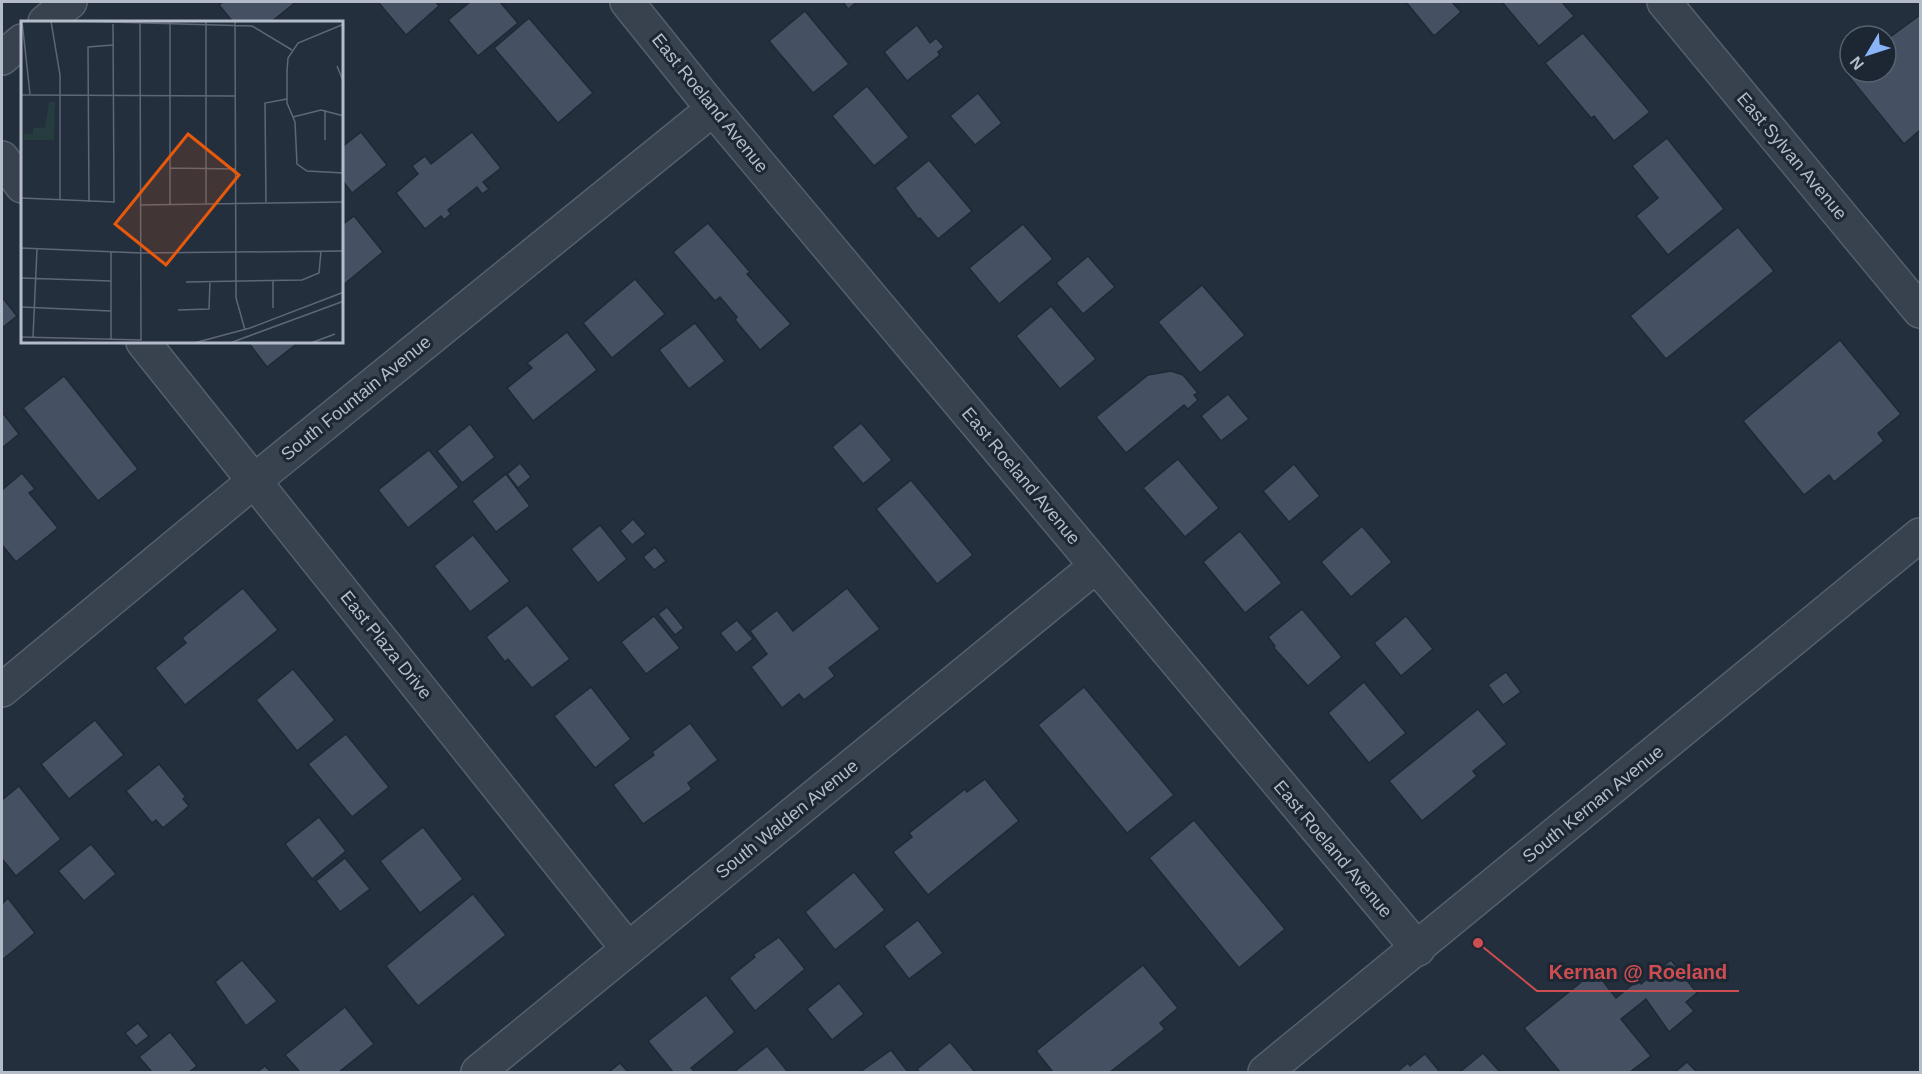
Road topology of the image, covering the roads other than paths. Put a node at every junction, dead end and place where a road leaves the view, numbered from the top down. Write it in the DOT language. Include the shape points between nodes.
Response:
graph roads {
  1 [pos="70,2"];
  2 [pos="627,2"];
  3 [pos="1664,2"];
  4 [pos="46,21"];
  5 [pos="21,42"];
  6 [pos="2,58"];
  7 [pos="713,109"];
  8 [pos="2,158"];
  9 [pos="21,185"];
  10 [pos="1920,311"];
  11 [pos="145,344"];
  12 [pos="254,481"];
  13 [pos="1920,535"];
  14 [pos="1096,566"];
  15 [pos="2,690"];
  16 [pos="628,949"];
  17 [pos="1418,949"];
  18 [pos="478,1072"];
  19 [pos="1265,1072"];
  1 -- 4 [label="street"];
  2 -- 7 [label="street, East Roeland Avenue"];
  3 -- 10 [label="street, East Sylvan Avenue"];
  5 -- 6 [label="street"];
  7 -- 12 [label="street, South Fountain Avenue"];
  7 -- 14 [label="street, East Roeland Avenue"];
  8 -- 9 [label="street"];
  11 -- 12 [label="street, East Plaza Drive"];
  12 -- 15 [label="street, South Fountain Avenue"];
  12 -- 16 [label="street, East Plaza Drive"];
  13 -- 17 [label="street, South Kernan Avenue"];
  14 -- 16 [label="street, South Walden Avenue"];
  14 -- 17 [label="street, East Roeland Avenue"];
  16 -- 18 [label="street, South Walden Avenue"];
  17 -- 19 [label="street, South Kernan Avenue"];
}
